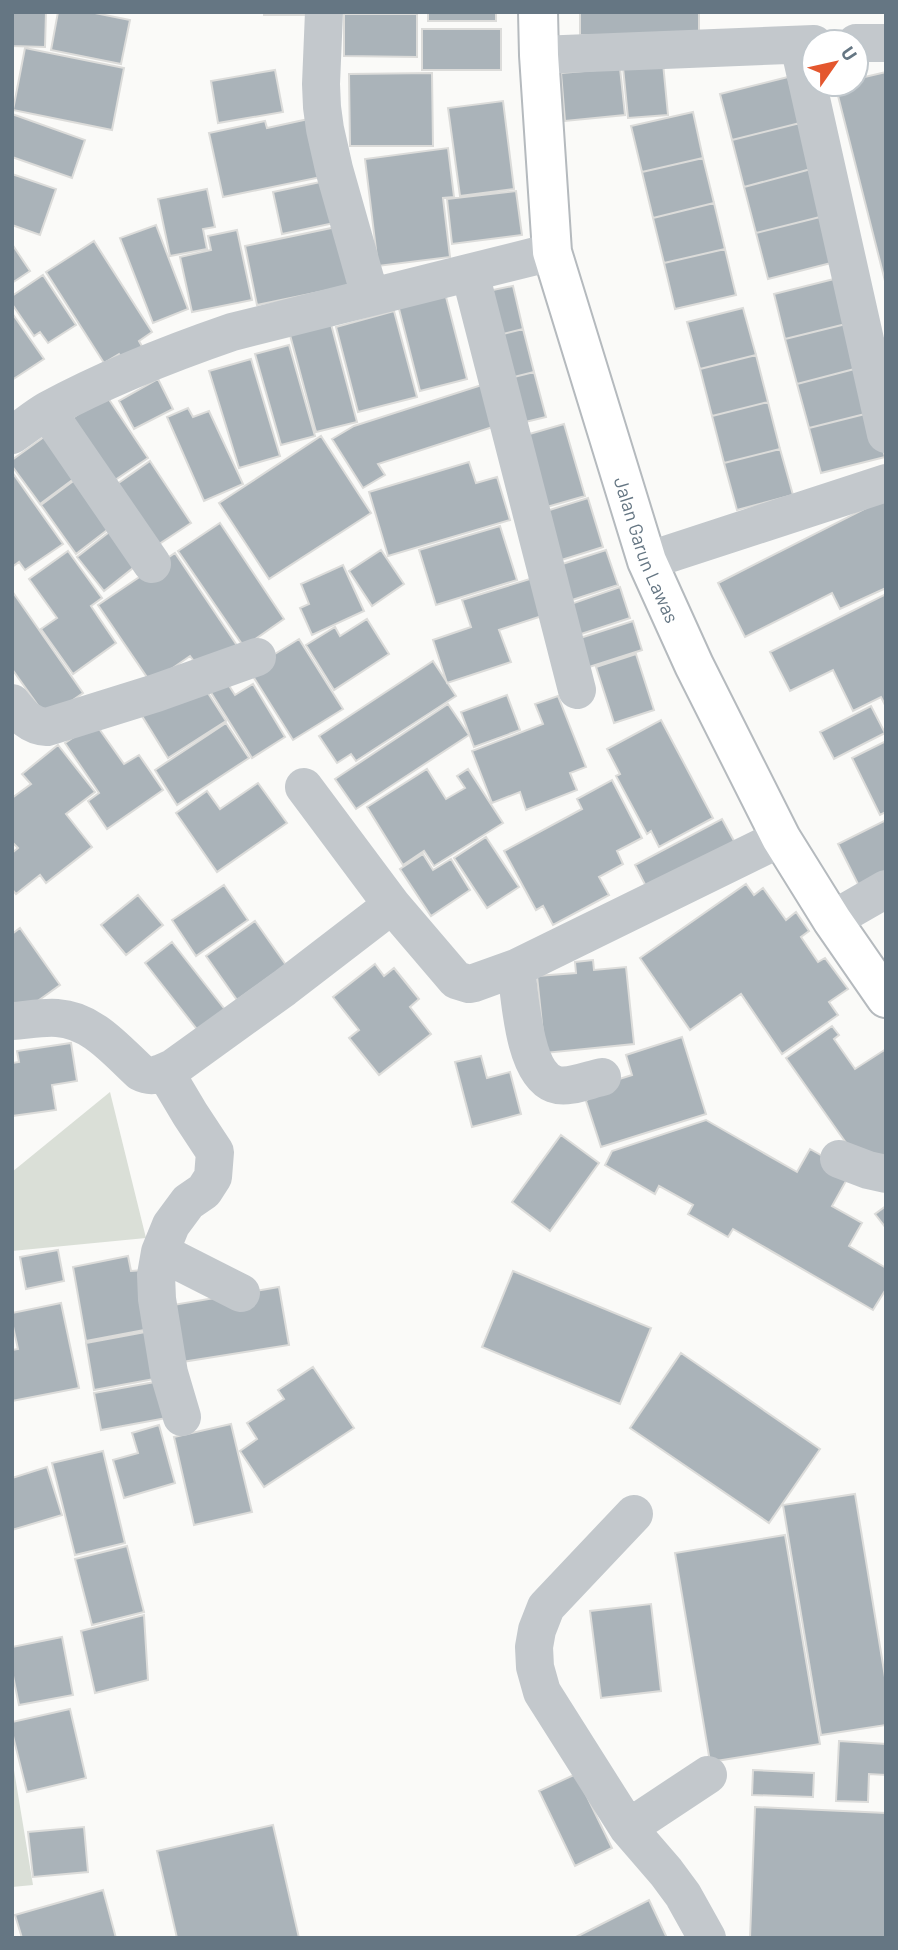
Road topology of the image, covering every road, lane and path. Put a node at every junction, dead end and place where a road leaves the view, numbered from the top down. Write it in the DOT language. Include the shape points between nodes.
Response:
graph roads {
  1 [pos="324,12"];
  2 [pos="538,12"];
  3 [pos="800,44"];
  4 [pos="539,55"];
  5 [pos="818,98"];
  6 [pos="552,252"];
  7 [pos="470,273"];
  8 [pos="370,296"];
  9 [pos="47,411"];
  10 [pos="886,434"];
  11 [pos="12,435"];
  12 [pos="886,483"];
  13 [pos="648,561"];
  14 [pos="152,564"];
  15 [pos="257,657"];
  16 [pos="577,690"];
  17 [pos="12,703"];
  18 [pos="304,787"];
  19 [pos="781,838"];
  20 [pos="886,889"];
  21 [pos="392,905"];
  22 [pos="832,920"];
  23 [pos="516,968"];
  24 [pos="881,981"];
  25 [pos="12,1021"];
  26 [pos="165,1072"];
  27 [pos="602,1077"];
  28 [pos="839,1159"];
  29 [pos="886,1174"];
  30 [pos="160,1252"];
  31 [pos="241,1293"];
  32 [pos="182,1417"];
  33 [pos="634,1514"];
  34 [pos="708,1775"];
  35 [pos="628,1828"];
  36 [pos="707,1938"];
  1 -- 8 [label="street" via="321,107"];
  2 -- 4 [label="main road, Jalan Garun Lawas"];
  3 -- 4 [label="street"];
  4 -- 6 [label="main road, Jalan Garun Lawas"];
  5 -- 10 [label="street"];
  6 -- 7 [label="street"];
  6 -- 13 [label="main road, Jalan Garun Lawas"];
  7 -- 8 [label="street"];
  7 -- 16 [label="street"];
  8 -- 9 [label="street" via="199,343"];
  9 -- 11 [label="street"];
  9 -- 14 [label="street"];
  12 -- 13 [label="street"];
  13 -- 19 [label="main road, Jalan Garun Lawas" via="694,665"];
  15 -- 17 [label="street" via="47,727 30,723"];
  18 -- 21 [label="street"];
  19 -- 22 [label="main road, Jalan Garun Lawas"];
  19 -- 23 [label="street"];
  20 -- 22 [label="street"];
  21 -- 23 [label="street" via="456,980 474,984"];
  21 -- 26 [label="street"];
  22 -- 24 [label="main road, Jalan Garun Lawas"];
  23 -- 27 [label="street" via="537,1068 559,1085"];
  25 -- 26 [label="street" via="72,1021 94,1031 140,1072 152,1076"];
  26 -- 30 [label="street" via="215,1152 216,1164 204,1191 188,1202 171,1225"];
  28 -- 29 [label="street"];
  30 -- 31 [label="street"];
  30 -- 32 [label="street" via="157,1298 169,1373"];
  33 -- 35 [label="street" via="547,1607 534,1647 542,1692"];
  34 -- 35 [label="street"];
  35 -- 36 [label="street" via="683,1895"];
}
